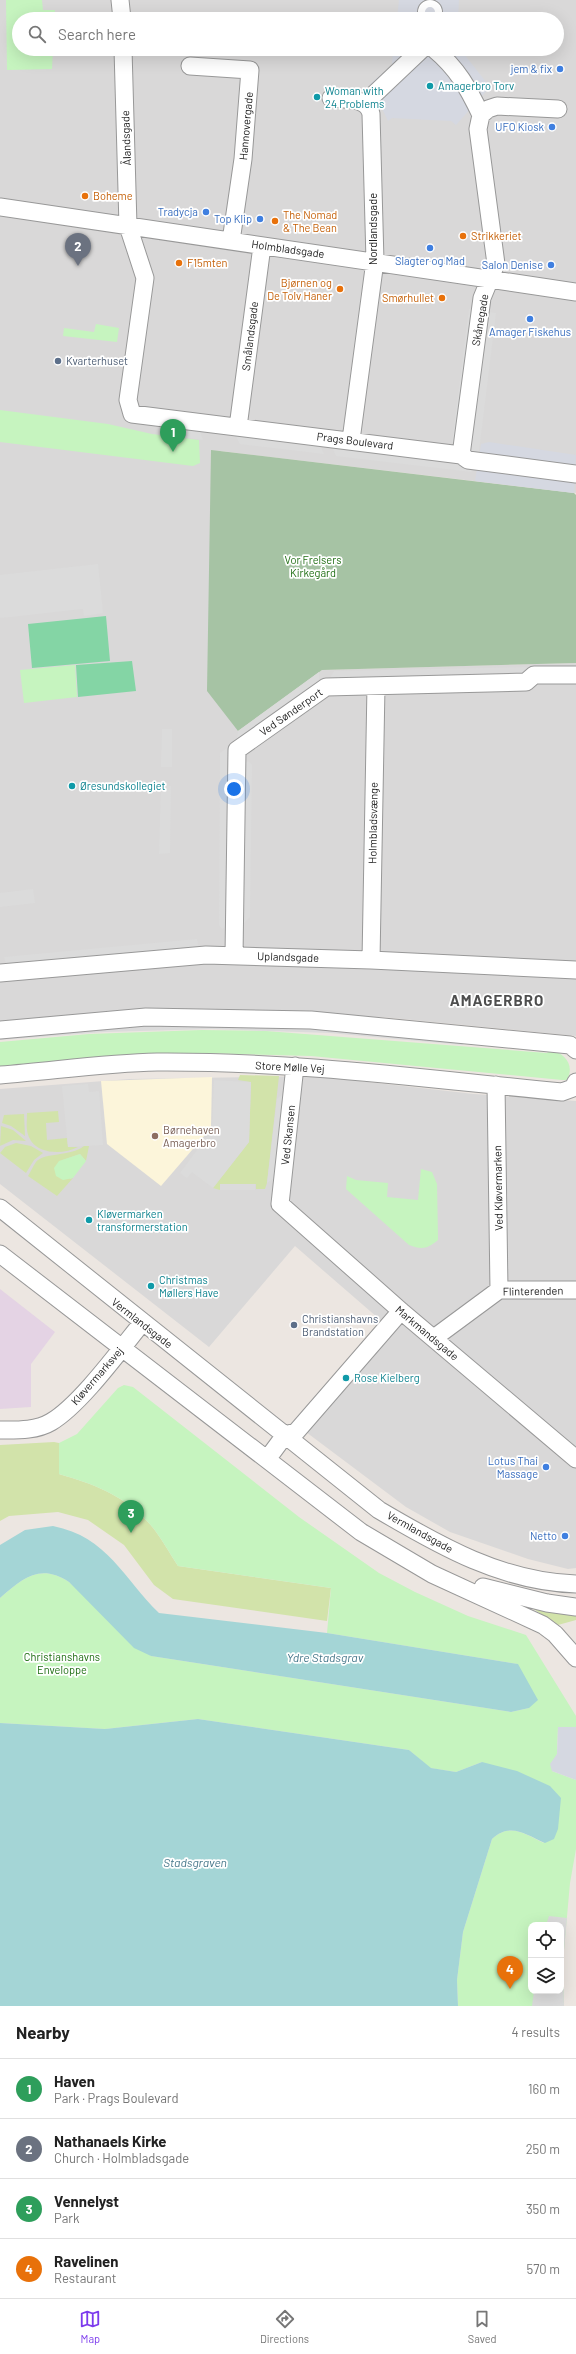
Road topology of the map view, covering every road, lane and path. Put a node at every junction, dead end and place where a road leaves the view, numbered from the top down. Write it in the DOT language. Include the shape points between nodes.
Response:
graph roads {
  1 [pos="120,0"];
  2 [pos="121,12"];
  3 [pos="123,56"];
  4 [pos="415,56"];
  5 [pos="443,56"];
  6 [pos="190,66"];
  7 [pos="331,98"];
  8 [pos="366,102"];
  9 [pos="558,109"];
  10 [pos="481,115"];
  11 [pos="0,207"];
  12 [pos="128,226"];
  13 [pos="231,241"];
  14 [pos="262,246"];
  15 [pos="375,262"];
  16 [pos="490,278"];
  17 [pos="576,292"];
  18 [pos="132,414"];
  19 [pos="238,427"];
  20 [pos="351,440"];
  21 [pos="461,456"];
  22 [pos="576,474"];
  23 [pos="576,675"];
  24 [pos="376,686"];
  25 [pos="234,956"];
  26 [pos="371,960"];
  27 [pos="576,970"];
  28 [pos="0,973"];
  29 [pos="0,1030"];
  30 [pos="576,1050"];
  31 [pos="295,1066"];
  32 [pos="0,1075"];
  33 [pos="576,1082"];
  34 [pos="496,1086"];
  35 [pos="280,1204"];
  36 [pos="0,1208"];
  37 [pos="0,1254"];
  38 [pos="499,1290"];
  39 [pos="576,1290"];
  40 [pos="401,1311"];
  41 [pos="142,1323"];
  42 [pos="434,1338"];
  43 [pos="121,1348"];
  44 [pos="0,1430"];
  45 [pos="285,1435"];
  46 [pos="268,1458"];
  47 [pos="576,1459"];
  48 [pos="432,1574"];
  49 [pos="576,1584"];
  50 [pos="576,1607"];
  51 [pos="576,1658"];
  1 -- 2 [label="street"];
  3 -- 12 [label="street, Ålandsgade"];
  4 -- 8 [label="street"];
  5 -- 10 [label="street" via="464,81"];
  6 -- 13 [label="street, Hannovergade" via="250,70 243,159"];
  7 -- 8 [label="street"];
  8 -- 15 [label="street, Nordlandsgade" via="371,114"];
  9 -- 10 [label="street" via="497,106"];
  10 -- 16 [label="street, Skånegade" via="478,128 496,264"];
  11 -- 12 [label="street, Holmbladsgade"];
  12 -- 13 [label="street, Holmbladsgade"];
  12 -- 18 [label="street, Ålandsgade" via="145,278 128,400"];
  13 -- 14 [label="street, Holmbladsgade"];
  14 -- 15 [label="street, Holmbladsgade"];
  14 -- 19 [label="street, Smålandsgade"];
  15 -- 16 [label="street, Holmbladsgade"];
  15 -- 20 [label="street, Nordlandsgade"];
  16 -- 17 [label="street, Holmbladsgade"];
  16 -- 21 [label="street, Skånegade" via="482,298"];
  18 -- 19 [label="street, Prags Boulevard"];
  19 -- 20 [label="street, Prags Boulevard"];
  20 -- 21 [label="street, Prags Boulevard"];
  21 -- 22 [label="street, Prags Boulevard" via="468,460"];
  23 -- 24 [label="street, Ved Sønderport" via="534,675 526,682"];
  24 -- 25 [label="street, Ved Sønderport" via="326,687 237,750"];
  24 -- 26 [label="street, Holmbladsvænge"];
  25 -- 26 [label="street, Uplandsgade"];
  25 -- 28 [label="street, Uplandsgade" via="206,955"];
  26 -- 27 [label="street, Uplandsgade"];
  29 -- 30 [label="street" via="146,1017 311,1020 570,1045"];
  31 -- 32 [label="street, Store Mølle Vej" via="155,1062"];
  31 -- 34 [label="street, Store Mølle Vej"];
  31 -- 35 [label="street, Ved Skansen"];
  33 -- 34 [label="street, Store Mølle Vej" via="573,1088 562,1092"];
  34 -- 38 [label="street, Ved Kløvermarken"];
  35 -- 40 [label="street, Markmandsgade"];
  36 -- 41 [label="street, Vermlandsgade"];
  37 -- 43 [label="street"];
  38 -- 39 [label="street, Flinterenden"];
  38 -- 42 [label="street, Flinterenden"];
  40 -- 42 [label="street, Markmandsgade"];
  40 -- 45 [label="street" via="296,1432"];
  41 -- 43 [label="street, Kløvermarksvej"];
  41 -- 45 [label="street, Vermlandsgade"];
  42 -- 47 [label="street, Markmandsgade"];
  43 -- 44 [label="street, Kløvermarksvej" via="76,1401 51,1422 29,1429"];
  43 -- 46 [label="street"];
  45 -- 46 [label="street"];
  45 -- 49 [label="street, Vermlandsgade" via="379,1510 438,1545 494,1569 536,1580"];
  46 -- 48 [label="street" via="361,1532"];
  48 -- 50 [label="street" via="547,1603"];
  48 -- 51 [label="street" via="543,1625 555,1634"];
}
